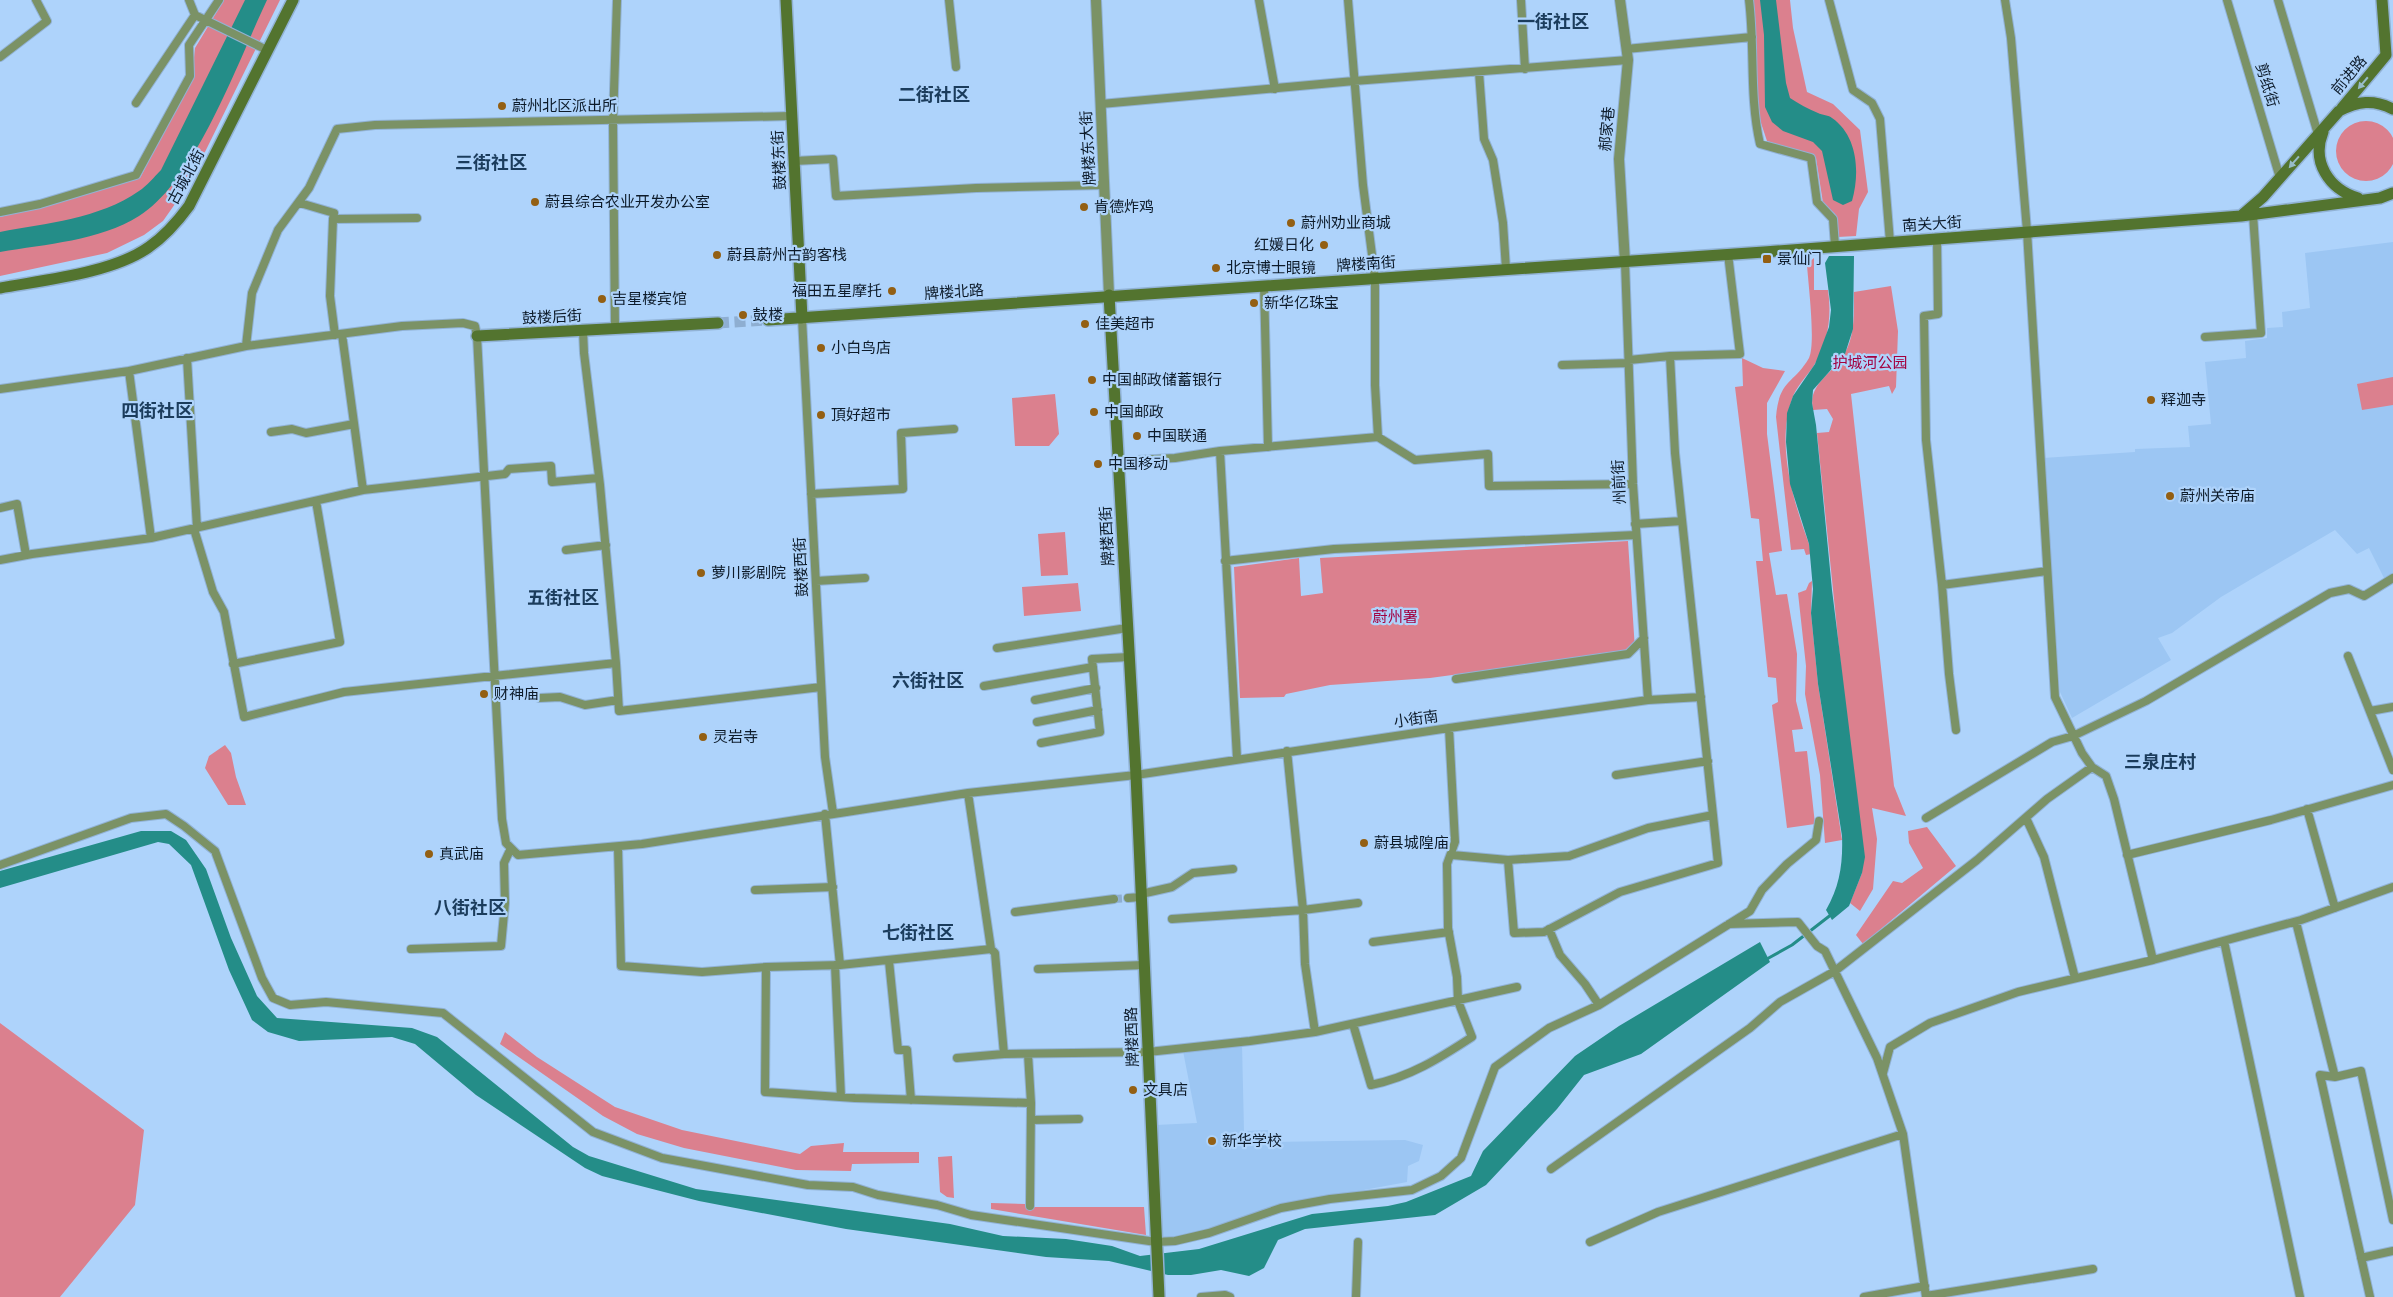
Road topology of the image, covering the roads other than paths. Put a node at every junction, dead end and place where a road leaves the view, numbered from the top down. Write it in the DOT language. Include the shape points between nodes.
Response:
graph roads {
  1 [pos="36,0"];
  2 [pos="189,0"];
  3 [pos="219,0"];
  4 [pos="293,0"];
  5 [pos="617,0"];
  6 [pos="786,0"];
  7 [pos="949,0"];
  8 [pos="1096,0"];
  9 [pos="1259,0"];
  10 [pos="1348,0"];
  11 [pos="1353,0"];
  12 [pos="1521,0"];
  13 [pos="1620,0"];
  14 [pos="1749,0"];
  15 [pos="1830,0"];
  16 [pos="2005,0"];
  17 [pos="2227,0"];
  18 [pos="2278,0"];
  19 [pos="2382,0"];
  20 [pos="194,15"];
  21 [pos="207,23"];
  22 [pos="1752,37"];
  23 [pos="1626,49"];
  24 [pos="267,50"];
  25 [pos="2390,53"];
  26 [pos="0,56"];
  27 [pos="1628,60"];
  28 [pos="956,67"];
  29 [pos="1525,69"];
  30 [pos="1479,72"];
  31 [pos="1354,81"];
  32 [pos="1275,89"];
  33 [pos="136,103"];
  34 [pos="1101,104"];
  35 [pos="2393,109"];
  36 [pos="2339,111"];
  37 [pos="791,116"];
  38 [pos="613,122"];
  39 [pos="2322,130"];
  40 [pos="794,161"];
  41 [pos="2280,178"];
  42 [pos="1105,185"];
  43 [pos="2393,193"];
  44 [pos="2393,197"];
  45 [pos="2380,198"];
  46 [pos="2360,199"];
  47 [pos="300,204"];
  48 [pos="0,212"];
  49 [pos="2247,215"];
  50 [pos="418,218"];
  51 [pos="333,219"];
  52 [pos="2027,232"];
  53 [pos="1937,238"];
  54 [pos="1890,242"];
  55 [pos="1835,246"];
  56 [pos="1728,254"];
  57 [pos="1625,262"];
  58 [pos="1506,269"];
  59 [pos="1375,278"];
  60 [pos="1264,285"];
  61 [pos="0,288"];
  62 [pos="1109,295"];
  63 [pos="802,318"];
  64 [pos="768,320"];
  65 [pos="718,323"];
  66 [pos="615,328"];
  67 [pos="583,330"];
  68 [pos="339,334"];
  69 [pos="477,336"];
  70 [pos="2205,337"];
  71 [pos="246,346"];
  72 [pos="1670,356"];
  73 [pos="187,358"];
  74 [pos="1629,361"];
  75 [pos="1562,365"];
  76 [pos="129,371"];
  77 [pos="0,389"];
  78 [pos="354,424"];
  79 [pos="954,428"];
  80 [pos="271,432"];
  81 [pos="1378,437"];
  82 [pos="1268,447"];
  83 [pos="1220,451"];
  84 [pos="1118,461"];
  85 [pos="484,475"];
  86 [pos="599,478"];
  87 [pos="1633,484"];
  88 [pos="363,490"];
  89 [pos="811,494"];
  90 [pos="316,501"];
  91 [pos="0,508"];
  92 [pos="1682,521"];
  93 [pos="1635,524"];
  94 [pos="195,529"];
  95 [pos="1636,535"];
  96 [pos="151,538"];
  97 [pos="606,545"];
  98 [pos="566,550"];
  99 [pos="26,555"];
  100 [pos="0,560"];
  101 [pos="1225,561"];
  102 [pos="2047,571"];
  103 [pos="865,578"];
  104 [pos="2393,578"];
  105 [pos="816,581"];
  106 [pos="1942,585"];
  107 [pos="1127,628"];
  108 [pos="1644,638"];
  109 [pos="997,648"];
  110 [pos="2348,656"];
  111 [pos="1129,657"];
  112 [pos="616,663"];
  113 [pos="233,664"];
  114 [pos="1093,666"];
  115 [pos="494,675"];
  116 [pos="1456,679"];
  117 [pos="821,686"];
  118 [pos="984,686"];
  119 [pos="1096,688"];
  120 [pos="1700,697"];
  121 [pos="539,698"];
  122 [pos="618,700"];
  123 [pos="1035,700"];
  124 [pos="1648,700"];
  125 [pos="2393,707"];
  126 [pos="1098,710"];
  127 [pos="2370,711"];
  128 [pos="1036,722"];
  129 [pos="1449,728"];
  130 [pos="1956,730"];
  131 [pos="2073,736"];
  132 [pos="1041,743"];
  133 [pos="1287,751"];
  134 [pos="1237,758"];
  135 [pos="1708,761"];
  136 [pos="2092,767"];
  137 [pos="2393,770"];
  138 [pos="1616,774"];
  139 [pos="1136,775"];
  140 [pos="2393,785"];
  141 [pos="968,793"];
  142 [pos="2308,809"];
  143 [pos="829,814"];
  144 [pos="1713,815"];
  145 [pos="1926,818"];
  146 [pos="2026,818"];
  147 [pos="1820,821"];
  148 [pos="618,847"];
  149 [pos="511,848"];
  150 [pos="1452,855"];
  151 [pos="2127,856"];
  152 [pos="1508,860"];
  153 [pos="0,865"];
  154 [pos="1233,869"];
  155 [pos="833,887"];
  156 [pos="2393,887"];
  157 [pos="755,890"];
  158 [pos="1141,895"];
  159 [pos="1128,898"];
  160 [pos="1114,899"];
  161 [pos="1358,903"];
  162 [pos="2335,908"];
  163 [pos="1303,910"];
  164 [pos="1015,912"];
  165 [pos="1172,919"];
  166 [pos="2296,922"];
  167 [pos="1729,924"];
  168 [pos="1549,930"];
  169 [pos="1449,932"];
  170 [pos="2224,941"];
  171 [pos="1373,942"];
  172 [pos="411,949"];
  173 [pos="991,950"];
  174 [pos="2153,960"];
  175 [pos="889,961"];
  176 [pos="838,965"];
  177 [pos="1144,965"];
  178 [pos="766,967"];
  179 [pos="1038,970"];
  180 [pos="1835,971"];
  181 [pos="2075,978"];
  182 [pos="1517,987"];
  183 [pos="1458,1001"];
  184 [pos="1599,1005"];
  185 [pos="1353,1024"];
  186 [pos="1315,1032"];
  187 [pos="1148,1052"];
  188 [pos="1004,1054"];
  189 [pos="1028,1054"];
  190 [pos="957,1058"];
  191 [pos="1883,1074"];
  192 [pos="2335,1076"];
  193 [pos="841,1097"];
  194 [pos="911,1100"];
  195 [pos="1031,1104"];
  196 [pos="1079,1119"];
  197 [pos="1031,1120"];
  198 [pos="1903,1134"];
  199 [pos="1551,1169"];
  200 [pos="1030,1206"];
  201 [pos="2393,1220"];
  202 [pos="1358,1242"];
  203 [pos="1590,1242"];
  204 [pos="1156,1244"];
  205 [pos="2393,1251"];
  206 [pos="2361,1258"];
  207 [pos="2094,1269"];
  208 [pos="1925,1286"];
  209 [pos="1926,1296"];
  210 [pos="1159,1297"];
  211 [pos="1201,1297"];
  212 [pos="1230,1297"];
  213 [pos="1356,1297"];
  214 [pos="1864,1297"];
  215 [pos="2300,1297"];
  216 [pos="2370,1297"];
  1 -- 26 [label="street" via="46,21"];
  2 -- 20 [label="street"];
  3 -- 21 [label="street"];
  4 -- 24 [label="main road, 古城北街"];
  5 -- 38 [label="street"];
  6 -- 37 [label="main road, 鼓楼东街"];
  7 -- 28 [label="street"];
  8 -- 34 [label="street, 牌楼东大街"];
  9 -- 32 [label="street"];
  10 -- 11 [label="street"];
  10 -- 31 [label="street"];
  12 -- 29 [label="street"];
  13 -- 23 [label="street, 郝家巷"];
  14 -- 22 [label="street"];
  15 -- 54 [label="street" via="1853,90 1872,103 1880,119"];
  16 -- 52 [label="street"];
  17 -- 41 [label="street, 剪纸街"];
  18 -- 39 [label="street"];
  19 -- 25 [label="main road, 前进路"];
  20 -- 21 [label="street"];
  20 -- 33 [label="street"];
  21 -- 24 [label="street"];
  21 -- 48 [label="street" via="189,45 190,76 136,174 40,204"];
  22 -- 23 [label="street"];
  22 -- 55 [label="street" via="1753,116 1760,144 1811,158 1817,202 1833,219"];
  23 -- 27 [label="street, 郝家巷"];
  24 -- 61 [label="main road, 古城北街" via="189,206 165,234 148,248 101,267"];
  25 -- 36 [label="main road, 前进路, one-way"];
  27 -- 29 [label="street"];
  27 -- 57 [label="street, 郝家巷" via="1619,159"];
  29 -- 30 [label="street"];
  30 -- 31 [label="street"];
  30 -- 58 [label="street" via="1484,139 1493,160"];
  31 -- 32 [label="street"];
  31 -- 59 [label="street"];
  32 -- 34 [label="street"];
  34 -- 42 [label="street, 牌楼东大街"];
  35 -- 36 [label="main road, 南关大街" via="2367,102 2352,104"];
  36 -- 39 [label="main road, 南关大街"];
  37 -- 38 [label="street"];
  37 -- 40 [label="main road, 鼓楼东街"];
  38 -- 47 [label="street" via="375,125 337,129"];
  38 -- 66 [label="street"];
  39 -- 41 [label="main road, 南关大街, one-way"];
  39 -- 46 [label="main road, 南关大街" via="2319,156 2324,172 2332,185"];
  40 -- 42 [label="street" via="833,159 836,196"];
  40 -- 63 [label="main road, 鼓楼东街"];
  41 -- 49 [label="main road, 南关大街"];
  42 -- 62 [label="street, 牌楼东大街"];
  43 -- 45 [label="main road, 南关大街"];
  44 -- 45 [label="street"];
  45 -- 46 [label="main road, 南关大街"];
  46 -- 49 [label="main road, 南关大街"];
  47 -- 51 [label="street" via="334,213"];
  47 -- 71 [label="street" via="278,230 252,293"];
  49 -- 52 [label="main road, 南关大街"];
  49 -- 70 [label="street" via="2261,333"];
  50 -- 51 [label="street"];
  51 -- 68 [label="street" via="330,296"];
  52 -- 53 [label="main road, 南关大街"];
  52 -- 102 [label="street"];
  53 -- 54 [label="main road, 南关大街"];
  53 -- 106 [label="street" via="1938,314 1924,316 1926,440"];
  54 -- 55 [label="main road, 南关大街"];
  55 -- 56 [label="main road, 南关大街"];
  56 -- 57 [label="main road, 南关大街"];
  56 -- 72 [label="street" via="1740,354"];
  57 -- 58 [label="main road, 牌楼南街"];
  57 -- 74 [label="street, 州前街"];
  58 -- 59 [label="main road, 牌楼南街"];
  59 -- 60 [label="main road, 牌楼南街"];
  59 -- 81 [label="street"];
  60 -- 62 [label="main road, 牌楼南街"];
  60 -- 82 [label="street"];
  62 -- 63 [label="main road, 牌楼北路"];
  62 -- 84 [label="main road, 牌楼西街"];
  63 -- 64 [label="main road"];
  63 -- 89 [label="street, 鼓楼西街"];
  65 -- 66 [label="main road, 鼓楼后街"];
  66 -- 67 [label="main road, 鼓楼后街"];
  67 -- 69 [label="main road, 鼓楼后街"];
  67 -- 86 [label="street"];
  68 -- 69 [label="street" via="463,323 475,326"];
  68 -- 71 [label="street"];
  68 -- 78 [label="street"];
  69 -- 85 [label="street"];
  71 -- 73 [label="street"];
  72 -- 74 [label="street"];
  72 -- 92 [label="street"];
  73 -- 76 [label="street"];
  73 -- 94 [label="street"];
  74 -- 75 [label="street"];
  74 -- 87 [label="street, 州前街"];
  76 -- 77 [label="street"];
  76 -- 96 [label="street"];
  78 -- 80 [label="street" via="306,433 292,429"];
  78 -- 88 [label="street"];
  79 -- 89 [label="street" via="901,433 902,489"];
  81 -- 82 [label="street"];
  81 -- 87 [label="street" via="1414,460 1488,454 1489,486"];
  82 -- 83 [label="street"];
  83 -- 84 [label="street" via="1175,458"];
  83 -- 101 [label="street"];
  84 -- 107 [label="main road, 牌楼西街"];
  85 -- 86 [label="street" via="505,474 509,469 551,466 552,482"];
  85 -- 88 [label="street"];
  85 -- 115 [label="street"];
  86 -- 97 [label="street"];
  87 -- 93 [label="street, 州前街"];
  88 -- 90 [label="street"];
  89 -- 105 [label="street, 鼓楼西街"];
  90 -- 94 [label="street"];
  90 -- 113 [label="street" via="340,642"];
  91 -- 99 [label="street" via="17,504"];
  92 -- 93 [label="street"];
  92 -- 120 [label="street"];
  93 -- 95 [label="street, 州前街"];
  94 -- 96 [label="street"];
  94 -- 113 [label="street" via="213,592 224,612"];
  95 -- 101 [label="street" via="1334,549"];
  95 -- 108 [label="street, 州前街"];
  96 -- 99 [label="street"];
  97 -- 98 [label="street"];
  97 -- 112 [label="street"];
  99 -- 100 [label="street"];
  101 -- 134 [label="street"];
  102 -- 106 [label="street"];
  102 -- 131 [label="street" via="2055,697"];
  103 -- 105 [label="street"];
  104 -- 131 [label="street" via="2364,596 2349,589 2330,593 2146,701"];
  105 -- 117 [label="street, 鼓楼西街"];
  106 -- 130 [label="street"];
  107 -- 109 [label="street"];
  107 -- 111 [label="main road, 牌楼西街"];
  108 -- 116 [label="street" via="1628,654"];
  108 -- 124 [label="street, 州前街"];
  110 -- 127 [label="street"];
  111 -- 114 [label="street" via="1092,659"];
  111 -- 139 [label="main road, 牌楼西街"];
  112 -- 115 [label="street"];
  112 -- 122 [label="street"];
  113 -- 115 [label="street" via="244,716 344,692"];
  114 -- 118 [label="street"];
  114 -- 119 [label="street"];
  115 -- 149 [label="street" via="502,820 506,843"];
  117 -- 122 [label="street" via="619,711"];
  117 -- 143 [label="street, 鼓楼西街"];
  119 -- 123 [label="street"];
  119 -- 126 [label="street"];
  120 -- 124 [label="street, 小街南"];
  120 -- 135 [label="street"];
  121 -- 122 [label="street" via="560,697 585,705"];
  124 -- 129 [label="street, 小街南"];
  125 -- 127 [label="street"];
  126 -- 128 [label="street"];
  126 -- 132 [label="street" via="1100,732"];
  127 -- 137 [label="street"];
  129 -- 133 [label="street, 小街南"];
  129 -- 150 [label="street" via="1455,842"];
  131 -- 136 [label="street"];
  131 -- 145 [label="street" via="2052,742"];
  133 -- 134 [label="street, 小街南"];
  133 -- 163 [label="street"];
  134 -- 139 [label="street, 小街南"];
  135 -- 138 [label="street"];
  135 -- 144 [label="street"];
  136 -- 146 [label="street"];
  136 -- 151 [label="street" via="2106,776"];
  139 -- 141 [label="street, 小街南"];
  139 -- 158 [label="main road, 牌楼西路"];
  140 -- 142 [label="street"];
  141 -- 143 [label="street, 小街南"];
  141 -- 173 [label="street"];
  142 -- 151 [label="street"];
  142 -- 162 [label="street"];
  143 -- 148 [label="street, 小街南"];
  143 -- 155 [label="street, 鼓楼西街"];
  144 -- 152 [label="street" via="1648,828 1569,856"];
  144 -- 168 [label="street" via="1718,863 1620,892"];
  146 -- 180 [label="street"];
  146 -- 181 [label="street" via="2044,856"];
  147 -- 167 [label="street" via="1816,840 1762,890 1750,911"];
  148 -- 149 [label="street, 小街南" via="518,855"];
  148 -- 178 [label="street" via="621,966 702,972"];
  149 -- 172 [label="street" via="504,863 501,946"];
  150 -- 152 [label="street"];
  150 -- 169 [label="street" via="1447,864"];
  151 -- 174 [label="street"];
  152 -- 168 [label="street" via="1514,933"];
  153 -- 204 [label="street" via="131,818 166,814 215,851 262,978 273,998 290,1005 326,1002 443,1013 593,1132 662,1158 808,1186 853,1187 971,1214"];
  154 -- 158 [label="street" via="1193,873 1172,887"];
  155 -- 157 [label="street"];
  155 -- 176 [label="street, 鼓楼西街"];
  156 -- 162 [label="street"];
  158 -- 159 [label="street"];
  158 -- 177 [label="main road, 牌楼西路"];
  160 -- 164 [label="street"];
  161 -- 163 [label="street"];
  162 -- 166 [label="street"];
  163 -- 165 [label="street"];
  163 -- 186 [label="street" via="1304,964"];
  166 -- 170 [label="street"];
  166 -- 192 [label="street"];
  167 -- 180 [label="street" via="1798,922 1825,951"];
  167 -- 184 [label="street"];
  168 -- 184 [label="street" via="1560,955"];
  169 -- 171 [label="street"];
  169 -- 183 [label="street"];
  170 -- 174 [label="street"];
  170 -- 215 [label="street"];
  173 -- 175 [label="street"];
  173 -- 188 [label="street" via="994,953"];
  174 -- 181 [label="street"];
  175 -- 176 [label="street"];
  175 -- 194 [label="street" via="898,1050 907,1050"];
  176 -- 178 [label="street"];
  176 -- 193 [label="street, 鼓楼西街"];
  177 -- 179 [label="street"];
  177 -- 187 [label="main road, 牌楼西路"];
  178 -- 193 [label="street" via="765,1092"];
  180 -- 191 [label="street"];
  180 -- 199 [label="street" via="1780,1002 1750,1028"];
  181 -- 191 [label="street" via="2018,992 1930,1023 1890,1047"];
  182 -- 183 [label="street"];
  183 -- 185 [label="street" via="1440,1002"];
  183 -- 185 [label="street" via="1472,1037 1410,1074 1379,1083 1372,1084"];
  184 -- 204 [label="street" via="1549,1028 1495,1067 1461,1158 1441,1176 1412,1190 1282,1208 1209,1233"];
  185 -- 186 [label="street"];
  186 -- 187 [label="street"];
  187 -- 189 [label="street"];
  187 -- 204 [label="main road, 牌楼西路"];
  188 -- 189 [label="street"];
  188 -- 190 [label="street"];
  189 -- 195 [label="street"];
  191 -- 198 [label="street"];
  192 -- 201 [label="street" via="2361,1071"];
  192 -- 206 [label="street" via="2320,1075"];
  193 -- 194 [label="street"];
  194 -- 195 [label="street"];
  195 -- 197 [label="street"];
  196 -- 197 [label="street"];
  197 -- 200 [label="street"];
  198 -- 203 [label="street" via="1658,1212"];
  198 -- 208 [label="street"];
  202 -- 213 [label="street"];
  204 -- 210 [label="main road, 牌楼西路"];
  205 -- 206 [label="street"];
  206 -- 216 [label="street"];
  207 -- 209 [label="street"];
  208 -- 209 [label="street"];
  208 -- 214 [label="street"];
  211 -- 212 [label="street"];
}
